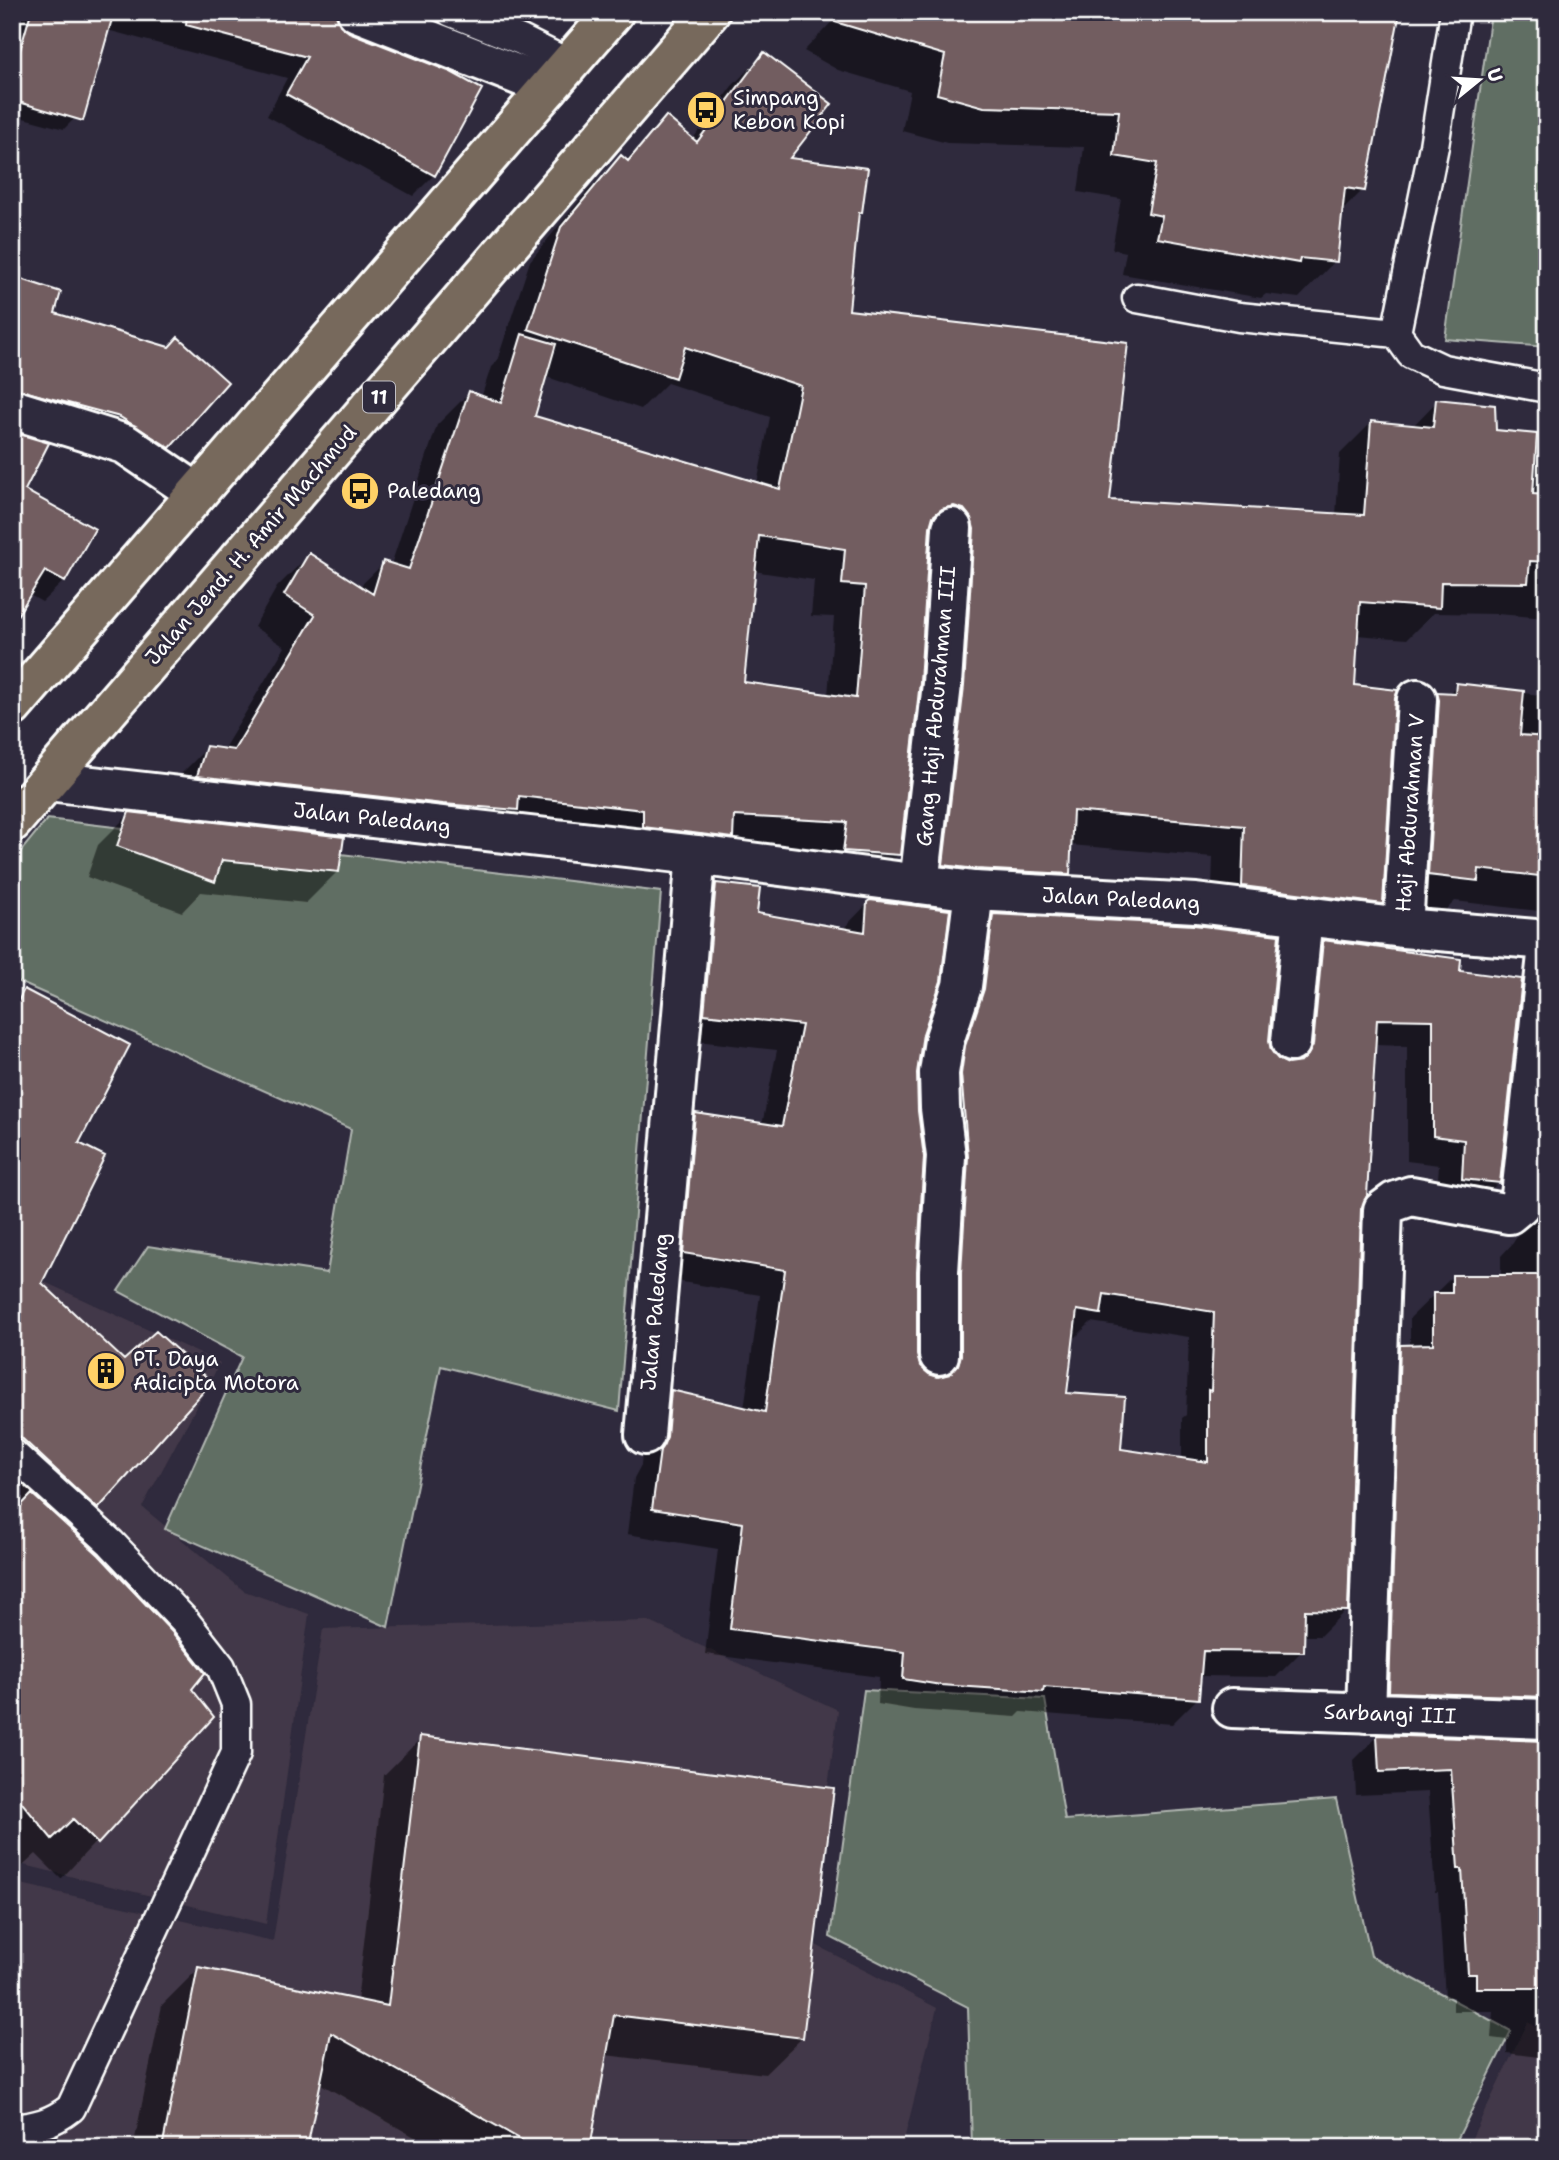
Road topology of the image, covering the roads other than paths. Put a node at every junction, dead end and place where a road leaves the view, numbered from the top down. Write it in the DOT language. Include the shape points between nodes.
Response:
graph roads {
  1 [pos="357,12"];
  2 [pos="451,12"];
  3 [pos="614,12"];
  4 [pos="710,12"];
  5 [pos="1455,12"];
  6 [pos="559,75"];
  7 [pos="1137,298"];
  8 [pos="1396,334"];
  9 [pos="1547,388"];
  10 [pos="12,410"];
  11 [pos="197,493"];
  12 [pos="952,528"];
  13 [pos="1417,699"];
  14 [pos="12,707"];
  15 [pos="48,781"];
  16 [pos="12,822"];
  17 [pos="696,855"];
  18 [pos="919,884"];
  19 [pos="974,891"];
  20 [pos="1303,915"];
  21 [pos="1403,928"];
  22 [pos="1547,940"];
  23 [pos="1547,954"];
  24 [pos="1291,1042"];
  25 [pos="939,1355"];
  26 [pos="645,1435"];
  27 [pos="12,1453"];
  28 [pos="1232,1708"];
  29 [pos="1366,1713"];
  30 [pos="1547,1719"];
  31 [pos="12,2129"];
  1 -- 6 [label="street"];
  2 -- 6 [label="lane" via="521,40"];
  3 -- 6 [label="highway"];
  4 -- 15 [label="highway, Jalan Jend. H. Amir Machmud / 11"];
  5 -- 8 [label="lane"];
  6 -- 11 [label="highway"];
  7 -- 8 [label="lane" via="1239,317"];
  8 -- 9 [label="lane" via="1410,355 1443,369"];
  10 -- 11 [label="street" via="125,444"];
  11 -- 14 [label="highway"];
  12 -- 18 [label="street, Gang Haji Abdurahman III" via="942,684"];
  13 -- 21 [label="street, Haji Abdurahman V"];
  15 -- 16 [label="highway, Jalan Jend. H. Amir Machmud / 11"];
  15 -- 17 [label="street, Jalan Paledang"];
  17 -- 18 [label="street, Jalan Paledang"];
  17 -- 26 [label="street, Jalan Paledang"];
  18 -- 19 [label="street, Jalan Paledang"];
  19 -- 20 [label="street, Jalan Paledang" via="1196,903"];
  19 -- 25 [label="street" via="962,986 939,1073 946,1156"];
  20 -- 21 [label="street, Jalan Paledang"];
  20 -- 24 [label="street"];
  21 -- 22 [label="street, Jalan Paledang"];
  23 -- 29 [label="street" via="1520,1205 1509,1214 1410,1196 1383,1210"];
  27 -- 31 [label="lane" via="111,1543 185,1621 221,1667 236,1704 236,1753 71,2108 39,2127"];
  28 -- 29 [label="street, Sarbangi III"];
  29 -- 30 [label="street, Sarbangi III"];
}
